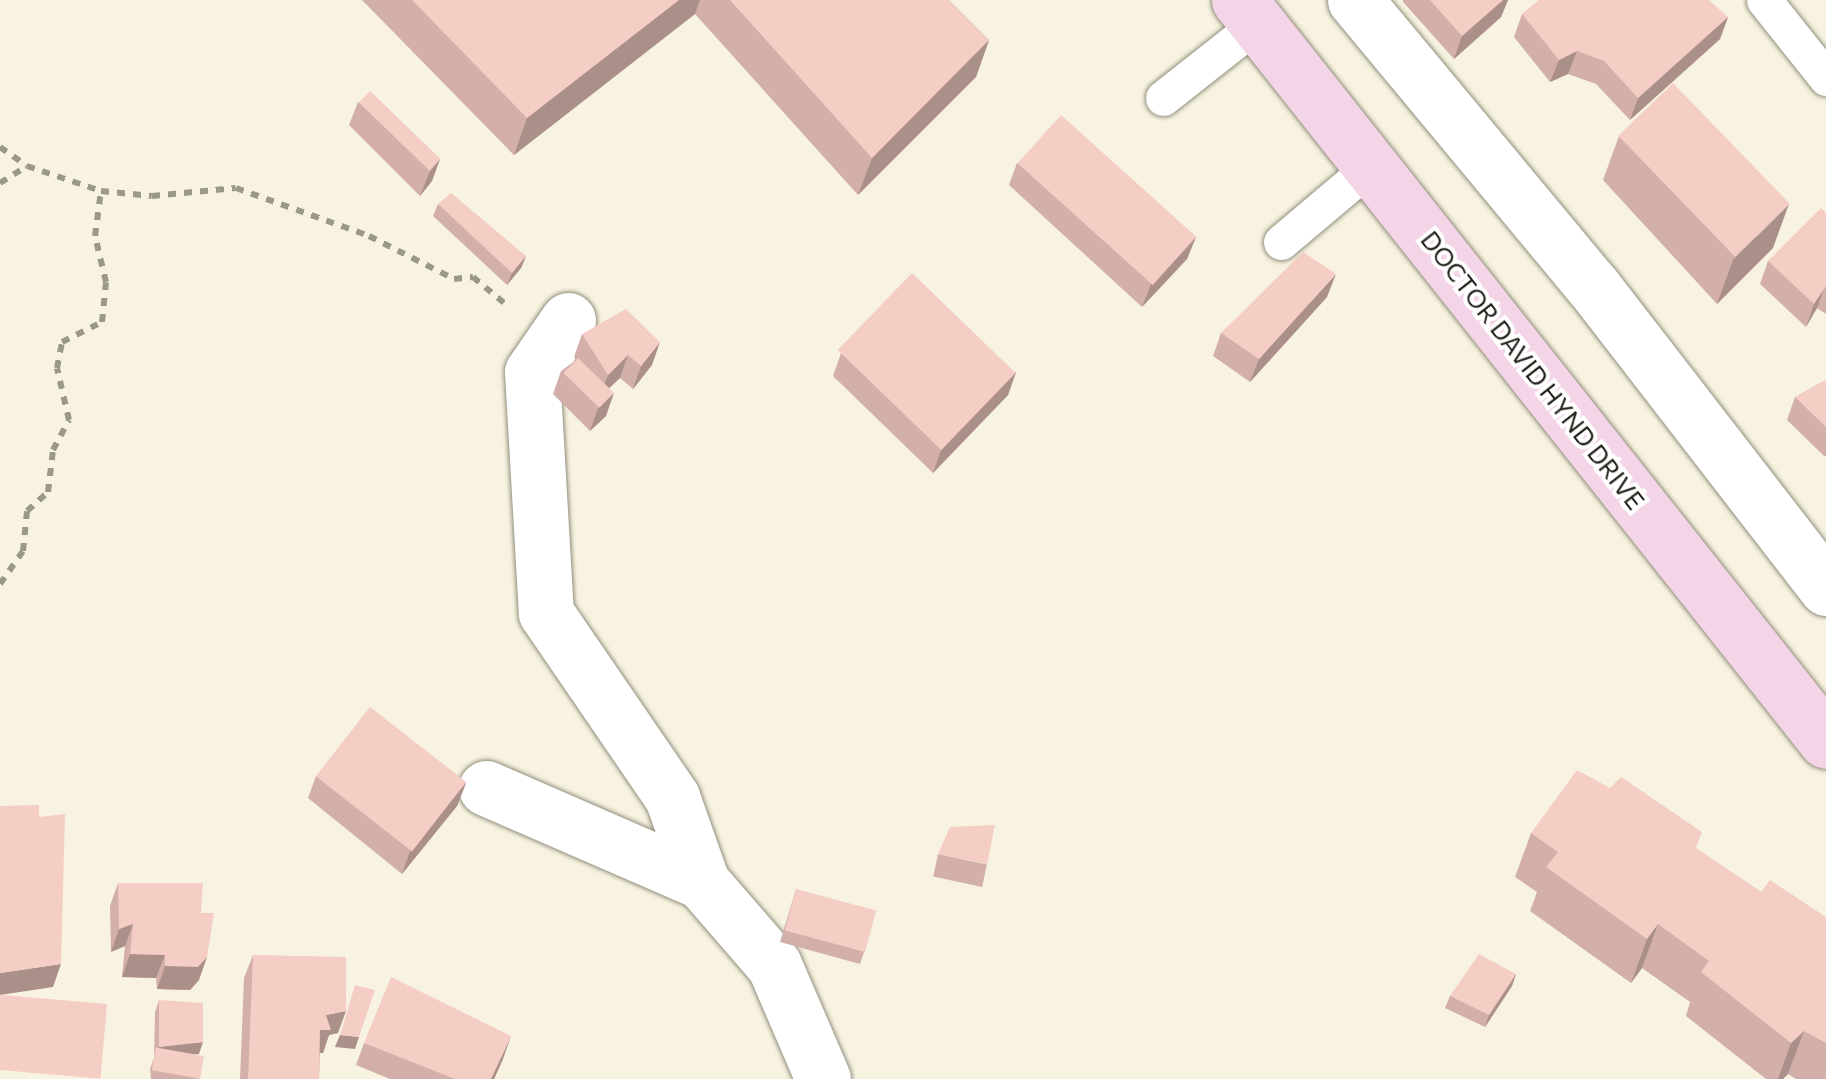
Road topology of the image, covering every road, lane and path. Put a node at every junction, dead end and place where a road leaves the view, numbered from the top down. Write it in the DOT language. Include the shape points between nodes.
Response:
graph roads {
  1 [pos="1354,0"];
  2 [pos="1764,0"];
  3 [pos="1249,12"];
  4 [pos="1826,78"];
  5 [pos="1162,98"];
  6 [pos="0,147"];
  7 [pos="27,166"];
  8 [pos="1372,166"];
  9 [pos="0,184"];
  10 [pos="101,191"];
  11 [pos="1281,242"];
  12 [pos="560,332"];
  13 [pos="0,584"];
  14 [pos="1826,588"];
  15 [pos="1826,741"];
  16 [pos="486,788"];
  17 [pos="702,882"];
  18 [pos="823,1079"];
  1 -- 14 [label="street" via="1592,284"];
  2 -- 4 [label="lane"];
  3 -- 5 [label="lane"];
  3 -- 8 [label="main road, DOCTOR DAVID HYND DRIVE"];
  6 -- 7 [label="path"];
  7 -- 9 [label="path"];
  7 -- 10 [label="path"];
  8 -- 11 [label="lane"];
  8 -- 15 [label="main road, DOCTOR DAVID HYND DRIVE"];
  10 -- 12 [label="path" via="152,196 236,188 370,236 454,280 473,276"];
  10 -- 13 [label="path" via="95,236 106,282 102,322 62,342 57,368 69,420 53,450 48,492 27,511 23,550"];
  12 -- 17 [label="street" via="532,372 546,613 672,797"];
  16 -- 17 [label="street"];
  17 -- 18 [label="street" via="774,964"];
}
